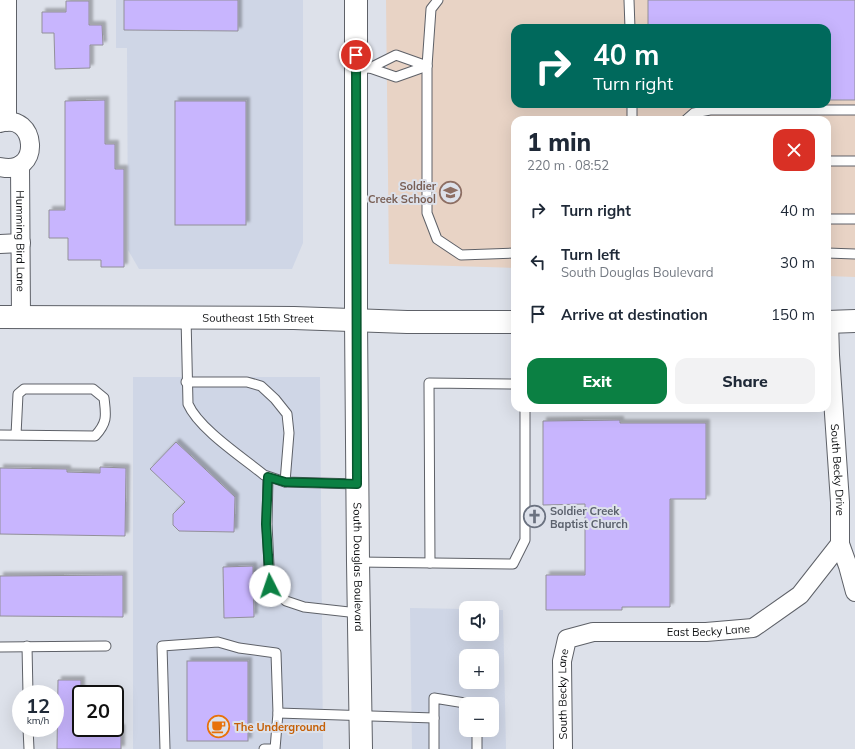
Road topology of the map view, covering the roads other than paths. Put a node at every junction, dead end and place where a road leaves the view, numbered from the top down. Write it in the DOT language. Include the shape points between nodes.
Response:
graph roads {
  1 [pos="7,0"];
  2 [pos="356,0"];
  3 [pos="438,0"];
  4 [pos="629,0"];
  5 [pos="630,24"];
  6 [pos="428,66"];
  7 [pos="363,68"];
  8 [pos="855,110"];
  9 [pos="691,116"];
  10 [pos="4,123"];
  11 [pos="831,161"];
  12 [pos="855,161"];
  13 [pos="20,165"];
  14 [pos="0,167"];
  15 [pos="855,218"];
  16 [pos="831,219"];
  17 [pos="21,243"];
  18 [pos="0,244"];
  19 [pos="831,253"];
  20 [pos="511,254"];
  21 [pos="855,254"];
  22 [pos="11,317"];
  23 [pos="186,317"];
  24 [pos="356,320"];
  25 [pos="855,321"];
  26 [pos="511,322"];
  27 [pos="831,322"];
  28 [pos="831,370"];
  29 [pos="186,382"];
  30 [pos="511,384"];
  31 [pos="525,412"];
  32 [pos="0,435"];
  33 [pos="16,435"];
  34 [pos="268,477"];
  35 [pos="285,482"];
  36 [pos="357,484"];
  37 [pos="840,544"];
  38 [pos="358,562"];
  39 [pos="430,564"];
  40 [pos="855,592"];
  41 [pos="358,613"];
  42 [pos="568,639"];
  43 [pos="27,646"];
  44 [pos="106,646"];
  45 [pos="0,647"];
  46 [pos="28,685"];
  47 [pos="459,702"];
  48 [pos="278,713"];
  49 [pos="361,716"];
  50 [pos="434,718"];
  51 [pos="28,737"];
  52 [pos="476,737"];
  53 [pos="29,749"];
  54 [pos="165,749"];
  55 [pos="264,749"];
  56 [pos="361,749"];
  57 [pos="434,749"];
  58 [pos="477,749"];
  59 [pos="563,749"];
  1 -- 10 [label="street"];
  2 -- 7 [label="main road, South Douglas Boulevard"];
  3 -- 6 [label="lane" via="431,9"];
  4 -- 5 [label="lane"];
  6 -- 7 [label="lane" via="396,77"];
  6 -- 7 [label="lane" via="396,55"];
  6 -- 20 [label="lane" via="427,213 437,239 461,255"];
  7 -- 24 [label="main road, South Douglas Boulevard"];
  8 -- 9 [label="lane" via="710,110"];
  10 -- 13 [label="street" via="13,122 23,128 30,141 29,154"];
  11 -- 12 [label="lane"];
  13 -- 14 [label="street" via="11,168"];
  13 -- 17 [label="street, Humming Bird Lane"];
  15 -- 16 [label="lane"];
  17 -- 18 [label="street"];
  17 -- 22 [label="street, Humming Bird Lane"];
  19 -- 21 [label="lane"];
  22 -- 23 [label="main road, Southeast 15th Street"];
  23 -- 24 [label="main road, Southeast 15th Street"];
  23 -- 29 [label="lane"];
  24 -- 26 [label="main road, Southeast 15th Street"];
  24 -- 36 [label="main road, South Douglas Boulevard"];
  25 -- 27 [label="main road"];
  28 -- 37 [label="street, South Becky Drive" via="840,502"];
  29 -- 34 [label="lane" via="188,404 192,413 205,427"];
  29 -- 35 [label="lane" via="247,382 261,386 275,399 287,414 289,433"];
  30 -- 39 [label="lane" via="429,383"];
  31 -- 39 [label="lane" via="525,540 513,564"];
  32 -- 33 [label="lane"];
  33 -- 33 [label="lane" via="95,436 104,426 104,398 93,389 24,389 18,394"];
  34 -- 35 [label="lane"];
  34 -- 41 [label="lane" via="266,524 270,586 286,601 304,608"];
  35 -- 36 [label="lane"];
  36 -- 38 [label="main road, South Douglas Boulevard"];
  37 -- 40 [label="street, South Becky Drive"];
  37 -- 42 [label="street, East Becky Lane" via="800,594 753,628 706,632 593,632"];
  38 -- 39 [label="lane"];
  38 -- 41 [label="main road, South Douglas Boulevard"];
  41 -- 49 [label="main road, South Douglas Boulevard"];
  42 -- 59 [label="street, South Becky Lane" via="562,661"];
  43 -- 44 [label="lane"];
  43 -- 45 [label="lane"];
  43 -- 46 [label="lane"];
  47 -- 50 [label="lane" via="434,698"];
  48 -- 49 [label="lane"];
  48 -- 54 [label="lane" via="276,653 238,648 218,642 162,646"];
  48 -- 55 [label="lane" via="275,749"];
  49 -- 50 [label="lane"];
  49 -- 56 [label="main road, South Douglas Boulevard"];
  50 -- 57 [label="lane"];
  51 -- 53 [label="lane"];
  52 -- 58 [label="lane"];
}
